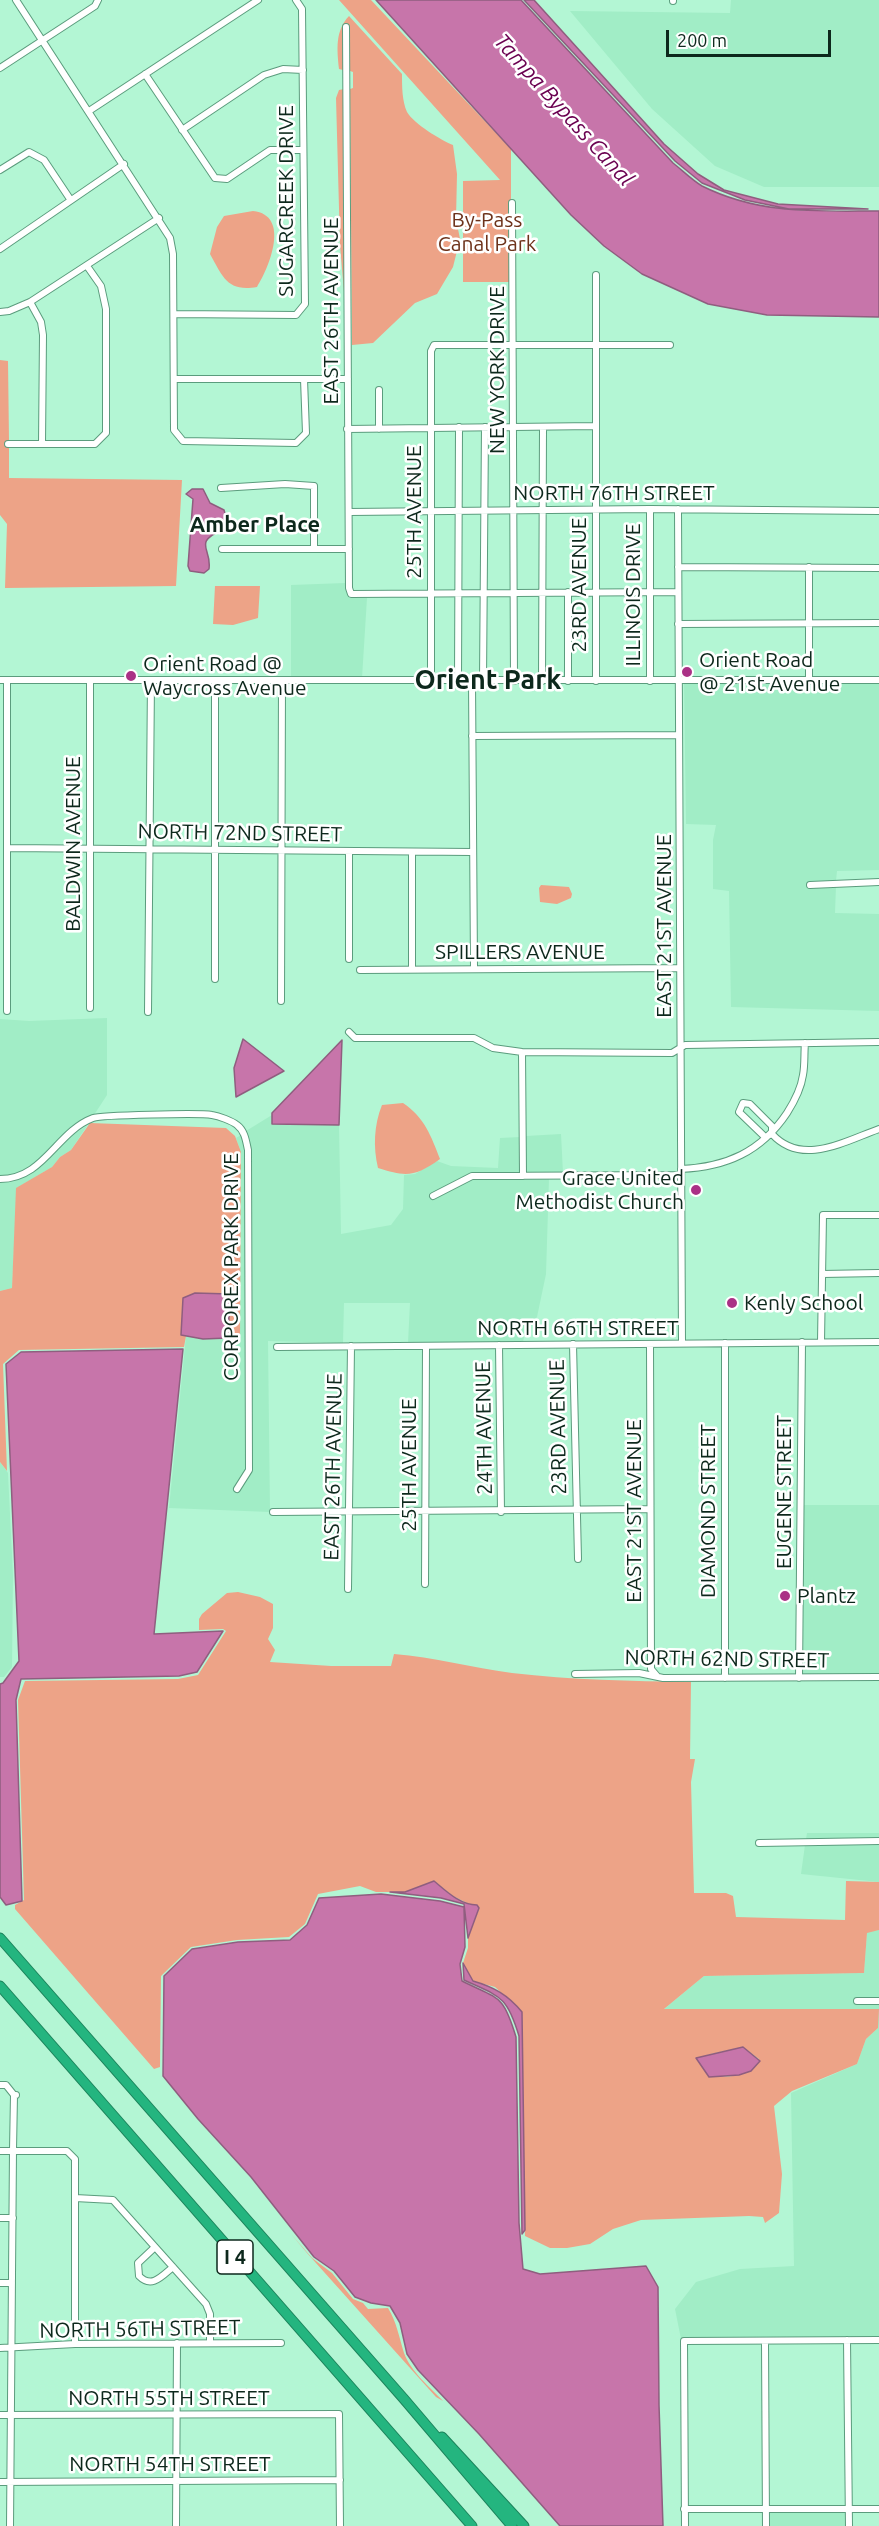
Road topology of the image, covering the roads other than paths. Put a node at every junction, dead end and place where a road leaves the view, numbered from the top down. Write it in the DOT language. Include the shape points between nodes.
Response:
graph roads {
  1 [pos="16,0"];
  2 [pos="98,0"];
  3 [pos="258,0"];
  4 [pos="296,0"];
  5 [pos="346,27"];
  6 [pos="42,40"];
  7 [pos="0,68"];
  8 [pos="303,70"];
  9 [pos="145,74"];
  10 [pos="89,111"];
  11 [pos="182,130"];
  12 [pos="303,150"];
  13 [pos="124,164"];
  14 [pos="0,170"];
  15 [pos="70,199"];
  16 [pos="512,203"];
  17 [pos="159,218"];
  18 [pos="0,249"];
  19 [pos="87,266"];
  20 [pos="596,275"];
  21 [pos="30,302"];
  22 [pos="0,312"];
  23 [pos="174,314"];
  24 [pos="514,345"];
  25 [pos="595,345"];
  26 [pos="670,345"];
  27 [pos="174,379"];
  28 [pos="304,379"];
  29 [pos="348,379"];
  30 [pos="379,390"];
  31 [pos="595,426"];
  32 [pos="459,427"];
  33 [pos="485,427"];
  34 [pos="514,427"];
  35 [pos="543,427"];
  36 [pos="431,428"];
  37 [pos="347,429"];
  38 [pos="379,429"];
  39 [pos="8,444"];
  40 [pos="42,444"];
  41 [pos="221,488"];
  42 [pos="650,508"];
  43 [pos="678,509"];
  44 [pos="459,510"];
  45 [pos="485,510"];
  46 [pos="513,510"];
  47 [pos="542,510"];
  48 [pos="595,510"];
  49 [pos="431,511"];
  50 [pos="879,511"];
  51 [pos="349,512"];
  52 [pos="222,549"];
  53 [pos="314,549"];
  54 [pos="349,549"];
  55 [pos="678,567"];
  56 [pos="809,567"];
  57 [pos="879,568"];
  58 [pos="595,591"];
  59 [pos="541,592"];
  60 [pos="568,592"];
  61 [pos="650,592"];
  62 [pos="678,592"];
  63 [pos="484,593"];
  64 [pos="513,593"];
  65 [pos="430,594"];
  66 [pos="458,594"];
  67 [pos="809,622"];
  68 [pos="879,623"];
  69 [pos="678,624"];
  70 [pos="3,680"];
  71 [pos="90,680"];
  72 [pos="151,680"];
  73 [pos="215,680"];
  74 [pos="879,680"];
  75 [pos="282,681"];
  76 [pos="431,681"];
  77 [pos="458,681"];
  78 [pos="472,681"];
  79 [pos="483,681"];
  80 [pos="514,681"];
  81 [pos="542,681"];
  82 [pos="568,681"];
  83 [pos="596,681"];
  84 [pos="650,681"];
  85 [pos="678,681"];
  86 [pos="809,681"];
  87 [pos="679,735"];
  88 [pos="472,736"];
  89 [pos="7,848"];
  90 [pos="90,848"];
  91 [pos="150,848"];
  92 [pos="215,848"];
  93 [pos="281,850"];
  94 [pos="349,851"];
  95 [pos="412,852"];
  96 [pos="472,852"];
  97 [pos="879,882"];
  98 [pos="810,885"];
  99 [pos="349,960"];
  100 [pos="474,968"];
  101 [pos="680,968"];
  102 [pos="412,969"];
  103 [pos="360,970"];
  104 [pos="215,979"];
  105 [pos="281,1000"];
  106 [pos="90,1008"];
  107 [pos="7,1011"];
  108 [pos="148,1012"];
  109 [pos="349,1032"];
  110 [pos="879,1042"];
  111 [pos="805,1043"];
  112 [pos="681,1046"];
  113 [pos="522,1052"];
  114 [pos="879,1129"];
  115 [pos="772,1134"];
  116 [pos="681,1172"];
  117 [pos="523,1176"];
  118 [pos="0,1179"];
  119 [pos="433,1196"];
  120 [pos="879,1215"];
  121 [pos="879,1273"];
  122 [pos="822,1274"];
  123 [pos="802,1342"];
  124 [pos="821,1342"];
  125 [pos="879,1342"];
  126 [pos="682,1343"];
  127 [pos="725,1343"];
  128 [pos="573,1344"];
  129 [pos="650,1344"];
  130 [pos="500,1345"];
  131 [pos="351,1346"];
  132 [pos="426,1346"];
  133 [pos="277,1347"];
  134 [pos="237,1488"];
  135 [pos="649,1509"];
  136 [pos="576,1510"];
  137 [pos="273,1512"];
  138 [pos="350,1512"];
  139 [pos="426,1512"];
  140 [pos="501,1512"];
  141 [pos="578,1559"];
  142 [pos="425,1584"];
  143 [pos="348,1588"];
  144 [pos="575,1674"];
  145 [pos="657,1676"];
  146 [pos="879,1677"];
  147 [pos="725,1678"];
  148 [pos="799,1678"];
  149 [pos="879,1841"];
  150 [pos="759,1842"];
  151 [pos="0,1938"];
  152 [pos="0,1986"];
  153 [pos="857,2001"];
  154 [pos="879,2001"];
  155 [pos="0,2085"];
  156 [pos="0,2151"];
  157 [pos="13,2151"];
  158 [pos="75,2198"];
  159 [pos="0,2218"];
  160 [pos="13,2218"];
  161 [pos="155,2247"];
  162 [pos="173,2267"];
  163 [pos="0,2283"];
  164 [pos="12,2283"];
  165 [pos="847,2340"];
  166 [pos="879,2340"];
  167 [pos="765,2342"];
  168 [pos="177,2343"];
  169 [pos="210,2343"];
  170 [pos="281,2343"];
  171 [pos="75,2344"];
  172 [pos="0,2348"];
  173 [pos="13,2348"];
  174 [pos="404,2399"];
  175 [pos="177,2414"];
  176 [pos="0,2415"];
  177 [pos="11,2415"];
  178 [pos="177,2480"];
  179 [pos="340,2480"];
  180 [pos="0,2482"];
  181 [pos="12,2482"];
  182 [pos="684,2509"];
  183 [pos="766,2509"];
  184 [pos="849,2509"];
  185 [pos="879,2509"];
  186 [pos="10,2526"];
  187 [pos="176,2526"];
  188 [pos="340,2526"];
  189 [pos="472,2526"];
  190 [pos="512,2526"];
  191 [pos="524,2526"];
  192 [pos="684,2526"];
  193 [pos="766,2526"];
  194 [pos="849,2526"];
  1 -- 6 [label="street"];
  2 -- 6 [label="street" via="95,6"];
  3 -- 9 [label="street"];
  4 -- 8 [label="street, SUGARCREEK DRIVE" via="302,9"];
  5 -- 29 [label="street, EAST 26TH AVENUE"];
  6 -- 7 [label="street"];
  6 -- 10 [label="street"];
  8 -- 11 [label="street" via="283,69 264,75"];
  8 -- 12 [label="street, SUGARCREEK DRIVE"];
  9 -- 10 [label="street"];
  9 -- 11 [label="street"];
  10 -- 13 [label="street"];
  11 -- 12 [label="street" via="214,178 227,179 270,150"];
  12 -- 23 [label="street, SUGARCREEK DRIVE" via="305,304 296,315"];
  13 -- 15 [label="street"];
  13 -- 17 [label="street"];
  14 -- 15 [label="street" via="29,152 44,160"];
  15 -- 18 [label="street"];
  16 -- 24 [label="street, NEW YORK DRIVE"];
  17 -- 19 [label="street"];
  17 -- 23 [label="street" via="170,238 173,254"];
  19 -- 21 [label="street"];
  19 -- 40 [label="street" via="100,286 106,309 106,433 95,444"];
  20 -- 25 [label="street, 23RD AVENUE"];
  21 -- 22 [label="street"];
  21 -- 40 [label="street" via="43,335"];
  23 -- 27 [label="street"];
  24 -- 25 [label="street"];
  24 -- 34 [label="street, NEW YORK DRIVE"];
  24 -- 36 [label="street, 25TH AVENUE" via="434,345"];
  25 -- 26 [label="street"];
  25 -- 31 [label="street, 23RD AVENUE"];
  27 -- 28 [label="street"];
  27 -- 28 [label="street" via="174,430 183,441 296,443 306,433"];
  28 -- 29 [label="street"];
  29 -- 37 [label="street, EAST 26TH AVENUE"];
  30 -- 38 [label="street"];
  31 -- 35 [label="street"];
  31 -- 48 [label="street, 23RD AVENUE"];
  32 -- 33 [label="street"];
  32 -- 36 [label="street"];
  32 -- 44 [label="street"];
  33 -- 34 [label="street"];
  33 -- 45 [label="street"];
  34 -- 35 [label="street"];
  34 -- 46 [label="street, NEW YORK DRIVE"];
  35 -- 47 [label="street"];
  36 -- 38 [label="street"];
  36 -- 49 [label="street, 25TH AVENUE"];
  37 -- 38 [label="street"];
  37 -- 51 [label="street, EAST 26TH AVENUE"];
  39 -- 40 [label="street"];
  41 -- 53 [label="street" via="314,486"];
  42 -- 43 [label="street, NORTH 76TH STREET"];
  42 -- 48 [label="street, NORTH 76TH STREET"];
  42 -- 61 [label="street, ILLINOIS DRIVE"];
  43 -- 50 [label="street, NORTH 76TH STREET"];
  43 -- 55 [label="street, EAST 21ST AVENUE"];
  44 -- 45 [label="street, NORTH 76TH STREET"];
  44 -- 49 [label="street, NORTH 76TH STREET"];
  44 -- 66 [label="street"];
  45 -- 46 [label="street, NORTH 76TH STREET"];
  45 -- 63 [label="street"];
  46 -- 47 [label="street, NORTH 76TH STREET"];
  46 -- 64 [label="street, NEW YORK DRIVE"];
  47 -- 48 [label="street, NORTH 76TH STREET"];
  47 -- 59 [label="street"];
  48 -- 58 [label="street, 23RD AVENUE"];
  49 -- 51 [label="street, NORTH 76TH STREET"];
  49 -- 65 [label="street, 25TH AVENUE"];
  51 -- 54 [label="street, EAST 26TH AVENUE"];
  52 -- 53 [label="street"];
  53 -- 54 [label="street"];
  54 -- 65 [label="street, EAST 26TH AVENUE" via="351,594"];
  55 -- 56 [label="street"];
  55 -- 62 [label="street, EAST 21ST AVENUE"];
  56 -- 57 [label="street"];
  56 -- 67 [label="street"];
  58 -- 60 [label="street"];
  58 -- 61 [label="street"];
  58 -- 83 [label="street, 23RD AVENUE"];
  59 -- 60 [label="street"];
  59 -- 64 [label="street"];
  59 -- 81 [label="street"];
  60 -- 82 [label="street"];
  61 -- 62 [label="street"];
  61 -- 84 [label="street, ILLINOIS DRIVE"];
  62 -- 69 [label="street, EAST 21ST AVENUE"];
  63 -- 64 [label="street"];
  63 -- 66 [label="street"];
  63 -- 79 [label="street"];
  64 -- 80 [label="street, NEW YORK DRIVE"];
  65 -- 66 [label="street"];
  65 -- 76 [label="street, 25TH AVENUE"];
  66 -- 77 [label="street"];
  67 -- 68 [label="street"];
  67 -- 69 [label="street"];
  67 -- 86 [label="street"];
  69 -- 85 [label="street, EAST 21ST AVENUE"];
  70 -- 71 [label="street"];
  70 -- 89 [label="street"];
  71 -- 72 [label="street"];
  71 -- 90 [label="street, BALDWIN AVENUE"];
  72 -- 73 [label="street"];
  72 -- 91 [label="street"];
  73 -- 75 [label="street"];
  73 -- 92 [label="street"];
  74 -- 86 [label="street"];
  75 -- 76 [label="street"];
  75 -- 93 [label="street"];
  76 -- 77 [label="street"];
  77 -- 78 [label="street"];
  78 -- 79 [label="street"];
  78 -- 88 [label="street"];
  79 -- 80 [label="street"];
  80 -- 81 [label="street"];
  81 -- 82 [label="street"];
  82 -- 83 [label="street"];
  83 -- 84 [label="street"];
  84 -- 85 [label="street"];
  85 -- 86 [label="street"];
  85 -- 87 [label="street, EAST 21ST AVENUE"];
  87 -- 88 [label="street"];
  87 -- 101 [label="street, EAST 21ST AVENUE"];
  88 -- 96 [label="street"];
  89 -- 90 [label="street, NORTH 72ND STREET"];
  89 -- 107 [label="street"];
  90 -- 91 [label="street, NORTH 72ND STREET"];
  90 -- 106 [label="street, BALDWIN AVENUE"];
  91 -- 92 [label="street, NORTH 72ND STREET"];
  91 -- 108 [label="street"];
  92 -- 93 [label="street, NORTH 72ND STREET"];
  92 -- 104 [label="street"];
  93 -- 94 [label="street, NORTH 72ND STREET"];
  93 -- 105 [label="street"];
  94 -- 95 [label="street, NORTH 72ND STREET"];
  94 -- 99 [label="street"];
  95 -- 96 [label="street, NORTH 72ND STREET"];
  95 -- 102 [label="street"];
  96 -- 100 [label="street"];
  97 -- 98 [label="street"];
  100 -- 101 [label="street, SPILLERS AVENUE"];
  100 -- 102 [label="street, SPILLERS AVENUE"];
  101 -- 112 [label="street, EAST 21ST AVENUE"];
  102 -- 103 [label="street, SPILLERS AVENUE"];
  109 -- 113 [label="street" via="355,1038 474,1038 493,1048"];
  110 -- 111 [label="street"];
  111 -- 112 [label="street"];
  111 -- 115 [label="street" via="803,1076 795,1100"];
  112 -- 113 [label="street" via="672,1053"];
  112 -- 116 [label="street, EAST 21ST AVENUE"];
  113 -- 117 [label="street"];
  114 -- 115 [label="street" via="808,1152 788,1146"];
  115 -- 115 [label="street" via="772,1126 760,1113 750,1104 742,1103 739,1112 751,1126 765,1137"];
  115 -- 116 [label="street" via="747,1153 722,1164"];
  116 -- 117 [label="street"];
  116 -- 126 [label="street, EAST 21ST AVENUE"];
  117 -- 119 [label="street" via="472,1176"];
  118 -- 134 [label="street, CORPOREX PARK DRIVE" via="28,1173 70,1132 94,1118 213,1114 237,1125 246,1136 249,1470"];
  120 -- 122 [label="street" via="822,1215"];
  121 -- 122 [label="street"];
  122 -- 124 [label="street"];
  123 -- 124 [label="street, NORTH 66TH STREET"];
  123 -- 127 [label="street, NORTH 66TH STREET"];
  123 -- 148 [label="street, EUGENE STREET"];
  124 -- 125 [label="street, NORTH 66TH STREET"];
  126 -- 127 [label="street, NORTH 66TH STREET"];
  126 -- 129 [label="street, NORTH 66TH STREET"];
  127 -- 147 [label="street, DIAMOND STREET"];
  128 -- 129 [label="street, NORTH 66TH STREET"];
  128 -- 130 [label="street, NORTH 66TH STREET"];
  128 -- 136 [label="street, 23RD AVENUE"];
  129 -- 135 [label="street, EAST 21ST AVENUE"];
  130 -- 132 [label="street, NORTH 66TH STREET"];
  130 -- 140 [label="street, 24TH AVENUE"];
  131 -- 132 [label="street, NORTH 66TH STREET"];
  131 -- 133 [label="street, NORTH 66TH STREET"];
  131 -- 138 [label="street, EAST 26TH AVENUE"];
  132 -- 139 [label="street, 25TH AVENUE"];
  135 -- 136 [label="street"];
  135 -- 145 [label="street, EAST 21ST AVENUE" via="651,1669"];
  136 -- 140 [label="street"];
  136 -- 141 [label="street, 23RD AVENUE"];
  137 -- 138 [label="street"];
  138 -- 139 [label="street"];
  138 -- 143 [label="street, EAST 26TH AVENUE"];
  139 -- 140 [label="street"];
  139 -- 142 [label="street, 25TH AVENUE"];
  144 -- 145 [label="street, NORTH 62ND STREET"];
  145 -- 147 [label="street, NORTH 62ND STREET"];
  146 -- 148 [label="street, NORTH 62ND STREET"];
  147 -- 148 [label="street, NORTH 62ND STREET"];
  149 -- 150 [label="street"];
  151 -- 174 [label="highway, I 4"];
  152 -- 189 [label="highway, I 4"];
  153 -- 154 [label="street"];
  155 -- 157 [label="street" via="6,2085 15,2095"];
  156 -- 157 [label="street"];
  157 -- 158 [label="street" via="67,2151 75,2159"];
  157 -- 160 [label="street"];
  158 -- 161 [label="street" via="113,2200"];
  158 -- 171 [label="street"];
  159 -- 160 [label="street"];
  160 -- 164 [label="street"];
  161 -- 162 [label="street"];
  161 -- 162 [label="street" via="138,2263 139,2276 146,2282 155,2282"];
  162 -- 169 [label="street" via="206,2304"];
  163 -- 164 [label="street"];
  164 -- 173 [label="street"];
  165 -- 166 [label="street"];
  165 -- 167 [label="street"];
  165 -- 184 [label="street"];
  167 -- 182 [label="street" via="684,2342"];
  167 -- 183 [label="street"];
  168 -- 169 [label="street, NORTH 56TH STREET"];
  168 -- 171 [label="street, NORTH 56TH STREET"];
  168 -- 175 [label="street"];
  169 -- 170 [label="street, NORTH 56TH STREET"];
  171 -- 173 [label="street, NORTH 56TH STREET"];
  172 -- 173 [label="street, NORTH 56TH STREET"];
  173 -- 177 [label="street"];
  174 -- 190 [label="highway, I 4"];
  174 -- 191 [label="highway"];
  175 -- 177 [label="street, NORTH 55TH STREET"];
  175 -- 178 [label="street"];
  175 -- 179 [label="street, NORTH 55TH STREET" via="339,2414"];
  176 -- 177 [label="street, NORTH 55TH STREET"];
  177 -- 181 [label="street"];
  178 -- 179 [label="street, NORTH 54TH STREET"];
  178 -- 181 [label="street, NORTH 54TH STREET"];
  178 -- 187 [label="street"];
  179 -- 188 [label="street"];
  180 -- 181 [label="street, NORTH 54TH STREET"];
  181 -- 186 [label="street"];
  182 -- 183 [label="street"];
  182 -- 192 [label="street"];
  183 -- 184 [label="street"];
  183 -- 193 [label="street"];
  184 -- 185 [label="street"];
  184 -- 194 [label="street"];
}
